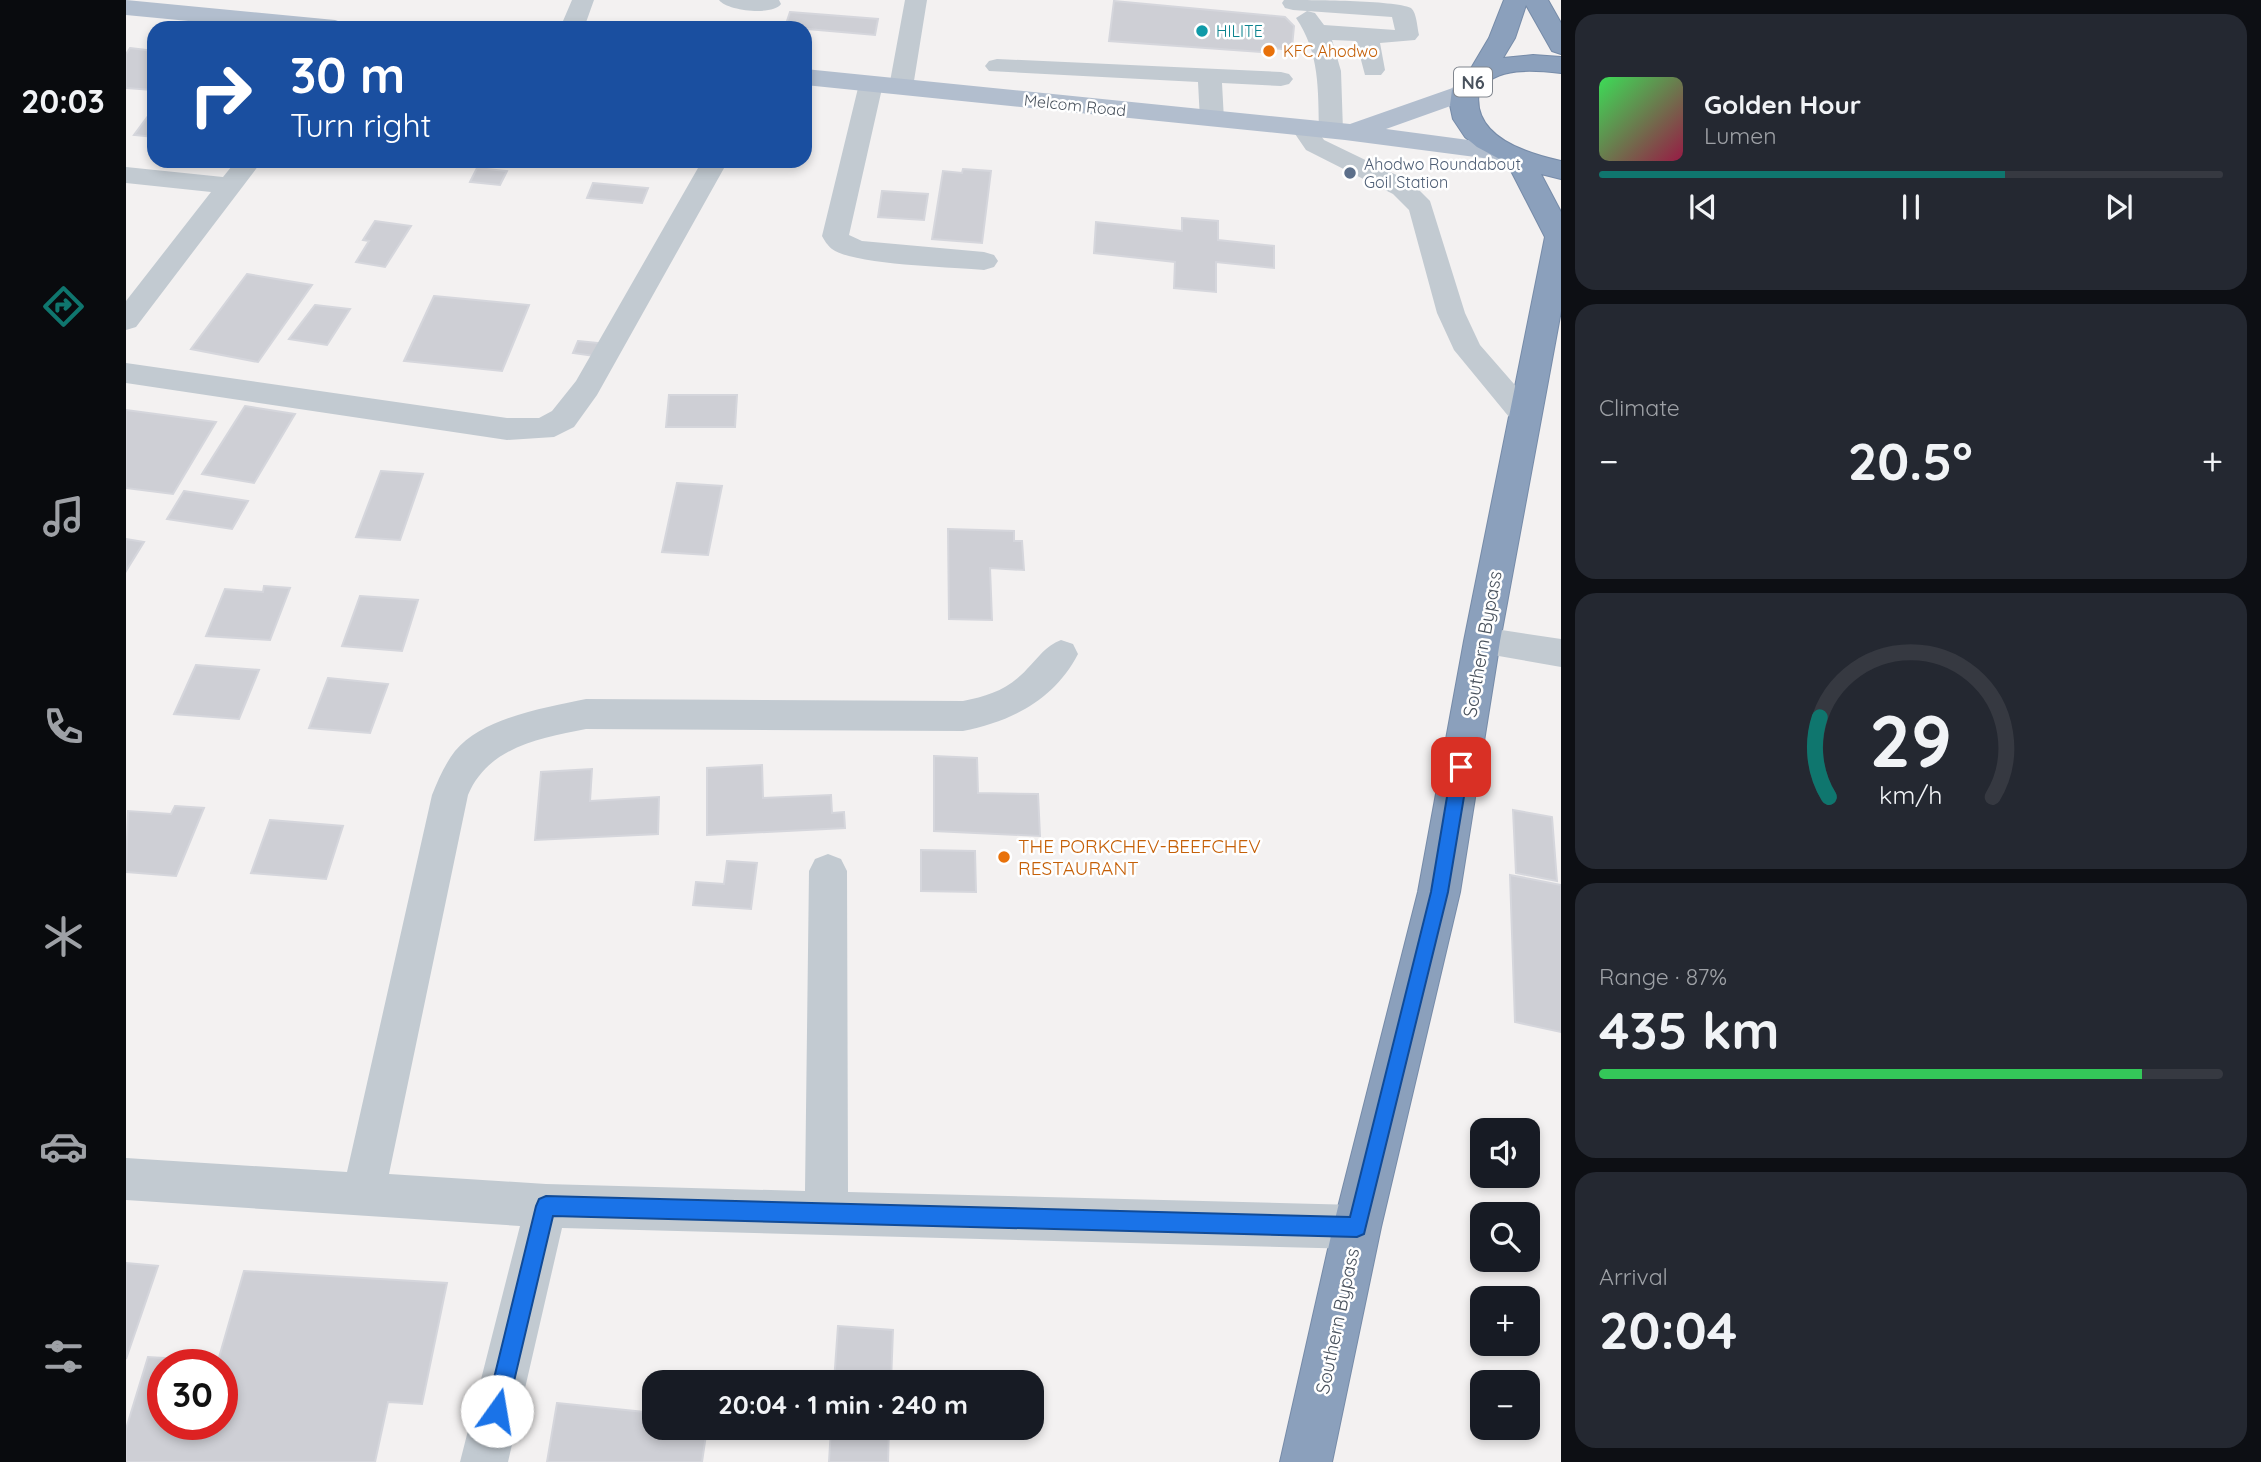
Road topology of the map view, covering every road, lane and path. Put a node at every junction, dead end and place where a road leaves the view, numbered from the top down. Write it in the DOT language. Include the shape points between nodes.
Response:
graph roads {
  1 [pos="583,0"];
  2 [pos="730,0"];
  3 [pos="916,0"];
  4 [pos="1516,0"];
  5 [pos="1536,0"];
  6 [pos="1288,2"];
  7 [pos="770,4"];
  8 [pos="126,6"];
  9 [pos="268,21"];
  10 [pos="575,21"];
  11 [pos="1320,32"];
  12 [pos="1367,36"];
  13 [pos="1561,46"];
  14 [pos="1561,65"];
  15 [pos="997,66"];
  16 [pos="1373,70"];
  17 [pos="1210,75"];
  18 [pos="812,78"];
  19 [pos="1281,79"];
  20 [pos="1472,83"];
  21 [pos="871,84"];
  22 [pos="901,87"];
  23 [pos="1212,120"];
  24 [pos="1303,128"];
  25 [pos="1338,131"];
  26 [pos="1512,156"];
  27 [pos="244,168"];
  28 [pos="711,168"];
  29 [pos="1561,170"];
  30 [pos="126,175"];
  31 [pos="230,186"];
  32 [pos="1558,247"];
  33 [pos="984,261"];
  34 [pos="126,320"];
  35 [pos="126,373"];
  36 [pos="1524,415"];
  37 [pos="1482,641"];
  38 [pos="1561,653"];
  39 [pos="1061,654"];
  40 [pos="828,871"];
  41 [pos="126,1179"];
  42 [pos="363,1194"];
  43 [pos="546,1206"];
  44 [pos="826,1213"];
  45 [pos="1357,1227"];
  46 [pos="484,1462"];
  47 [pos="1306,1462"];
  1 -- 10 [label="street"];
  2 -- 7 [label="street"];
  3 -- 22 [label="street"];
  4 -- 20 [label="highway, N6" via="1509,23"];
  5 -- 13 [label="highway"];
  6 -- 11 [label="street"];
  6 -- 12 [label="street" via="1403,13 1407,35"];
  8 -- 9 [label="main road"];
  11 -- 12 [label="street"];
  11 -- 25 [label="street"];
  12 -- 16 [label="street"];
  14 -- 20 [label="highway, N6" via="1512,64"];
  15 -- 17 [label="street"];
  17 -- 19 [label="street"];
  17 -- 23 [label="street"];
  18 -- 21 [label="main road, Melcom Road"];
  20 -- 25 [label="main road, Melcom Road" via="1412,113"];
  20 -- 26 [label="highway, N6" via="1463,107 1470,123 1484,139"];
  21 -- 22 [label="main road, Melcom Road"];
  21 -- 33 [label="street" via="835,236 842,244 860,250"];
  22 -- 23 [label="main road, Melcom Road"];
  23 -- 24 [label="main road, Melcom Road"];
  24 -- 25 [label="main road, Melcom Road"];
  24 -- 36 [label="street" via="1315,145 1402,188 1421,207 1451,313 1468,350"];
  25 -- 26 [label="main road, Melcom Road"];
  26 -- 29 [label="highway, N6"];
  26 -- 32 [label="highway, Southern Bypass / N6"];
  27 -- 31 [label="street"];
  28 -- 35 [label="street" via="587,388 563,419 543,429 417,418"];
  30 -- 31 [label="street"];
  31 -- 34 [label="street"];
  32 -- 36 [label="highway, Southern Bypass / N6"];
  36 -- 37 [label="highway, Southern Bypass / N6"];
  37 -- 38 [label="street"];
  37 -- 45 [label="highway, Southern Bypass / N6" via="1439,892"];
  39 -- 42 [label="street" via="1027,693 997,710 963,716 586,715 544,725 473,755 450,795"];
  40 -- 44 [label="street"];
  41 -- 42 [label="street"];
  42 -- 43 [label="street"];
  43 -- 44 [label="street"];
  43 -- 46 [label="street"];
  44 -- 45 [label="street"];
  45 -- 47 [label="highway, Southern Bypass / N6"];
}
